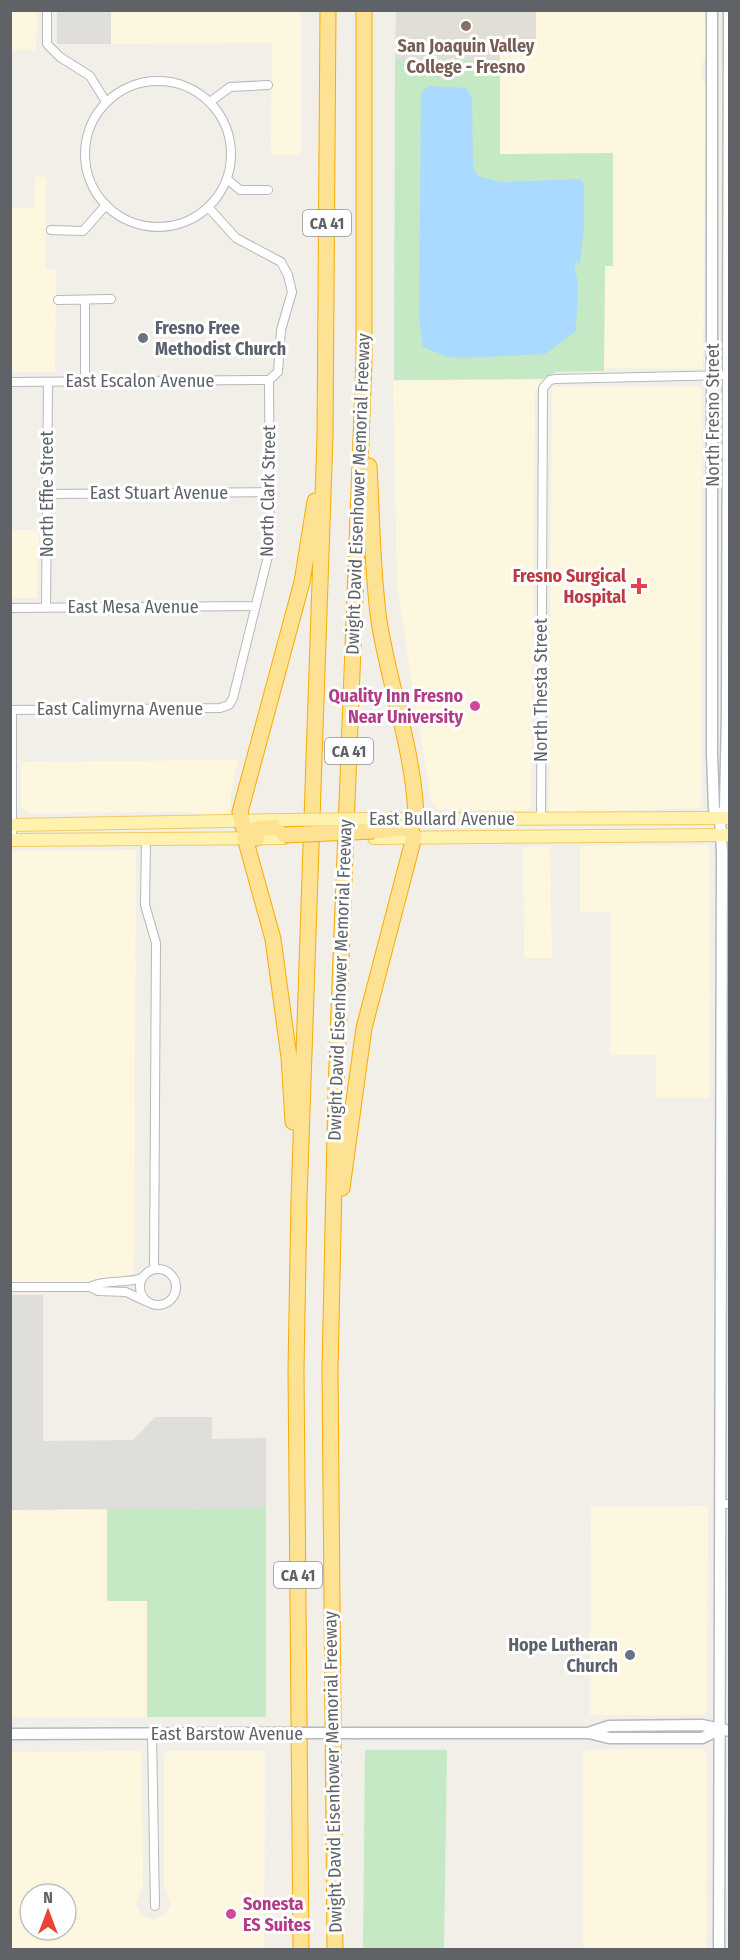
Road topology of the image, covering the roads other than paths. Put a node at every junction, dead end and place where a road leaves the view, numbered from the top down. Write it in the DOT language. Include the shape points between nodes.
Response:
graph roads {
  1 [pos="47,10"];
  2 [pos="328,10"];
  3 [pos="364,10"];
  4 [pos="712,10"];
  5 [pos="729,10"];
  6 [pos="713,69"];
  7 [pos="268,85"];
  8 [pos="106,102"];
  9 [pos="210,102"];
  10 [pos="728,158"];
  11 [pos="227,179"];
  12 [pos="268,190"];
  13 [pos="106,205"];
  14 [pos="208,207"];
  15 [pos="51,230"];
  16 [pos="111,299"];
  17 [pos="58,300"];
  18 [pos="85,300"];
  19 [pos="364,361"];
  20 [pos="728,375"];
  21 [pos="713,376"];
  22 [pos="269,380"];
  23 [pos="48,381"];
  24 [pos="85,381"];
  25 [pos="10,382"];
  26 [pos="325,436"];
  27 [pos="270,492"];
  28 [pos="48,494"];
  29 [pos="713,573"];
  30 [pos="256,606"];
  31 [pos="46,607"];
  32 [pos="10,608"];
  33 [pos="728,654"];
  34 [pos="229,705"];
  35 [pos="11,710"];
  36 [pos="725,818"];
  37 [pos="541,819"];
  38 [pos="11,825"];
  39 [pos="408,825"];
  40 [pos="374,828"];
  41 [pos="252,834"];
  42 [pos="725,835"];
  43 [pos="11,840"];
  44 [pos="146,840"];
  45 [pos="299,1200"];
  46 [pos="332,1235"];
  47 [pos="154,1269"];
  48 [pos="142,1278"];
  49 [pos="725,1280"];
  50 [pos="10,1287"];
  51 [pos="90,1287"];
  52 [pos="145,1300"];
  53 [pos="725,1504"];
  54 [pos="724,1731"];
  55 [pos="10,1734"];
  56 [pos="152,1734"];
  57 [pos="154,1906"];
  58 [pos="301,1950"];
  59 [pos="335,1950"];
  60 [pos="719,1950"];
  1 -- 8 [label="street" via="47,44 90,76"];
  2 -- 26 [label="highway, Dwight David Eisenhower Memorial Freeway / CA 41"];
  3 -- 19 [label="highway, Dwight David Eisenhower Memorial Freeway / CA 41"];
  4 -- 6 [label="main road, North Fresno Street"];
  5 -- 10 [label="main road, North Fresno Street"];
  6 -- 10 [label="main road" via="722,85 723,150"];
  6 -- 21 [label="main road, North Fresno Street"];
  7 -- 9 [label="street" via="230,87"];
  8 -- 9 [label="street" via="134,85 166,81 182,85"];
  8 -- 13 [label="street" via="90,126 85,153 90,181"];
  9 -- 11 [label="street" via="227,130 231,147"];
  10 -- 20 [label="main road, North Fresno Street"];
  11 -- 12 [label="street" via="240,190"];
  11 -- 14 [label="street"];
  13 -- 14 [label="street" via="129,221 157,227 184,222"];
  13 -- 15 [label="street" via="83,231"];
  14 -- 22 [label="street" via="236,238 280,262 288,275 292,292 281,330 278,372"];
  16 -- 18 [label="street"];
  17 -- 18 [label="street"];
  18 -- 24 [label="street"];
  19 -- 39 [label="highway" via="379,620 410,768"];
  19 -- 46 [label="highway, Dwight David Eisenhower Memorial Freeway / CA 41"];
  20 -- 21 [label="street"];
  20 -- 33 [label="main road, North Fresno Street"];
  21 -- 29 [label="main road, North Fresno Street"];
  21 -- 37 [label="street, North Thesta Street" via="555,379 546,383 542,393"];
  22 -- 24 [label="street, East Escalon Avenue"];
  22 -- 27 [label="street, North Clark Street"];
  23 -- 24 [label="street, East Escalon Avenue"];
  23 -- 25 [label="street, East Escalon Avenue"];
  23 -- 28 [label="street, North Effie Street"];
  26 -- 41 [label="highway" via="302,582"];
  26 -- 45 [label="highway, Dwight David Eisenhower Memorial Freeway / CA 41"];
  27 -- 28 [label="street, East Stuart Avenue"];
  27 -- 30 [label="street, North Clark Street" via="270,548"];
  28 -- 31 [label="street, North Effie Street"];
  29 -- 33 [label="main road" via="719,581 721,649"];
  29 -- 36 [label="main road, North Fresno Street" via="714,809"];
  30 -- 31 [label="street, East Mesa Avenue"];
  30 -- 34 [label="street, North Clark Street"];
  31 -- 32 [label="street, East Mesa Avenue"];
  33 -- 36 [label="main road, North Fresno Street"];
  34 -- 35 [label="street, East Calimyrna Avenue"];
  35 -- 38 [label="street"];
  36 -- 37 [label="main road, East Bullard Avenue"];
  36 -- 42 [label="main road, North Fresno Street"];
  37 -- 39 [label="main road, East Bullard Avenue"];
  38 -- 41 [label="main road"];
  38 -- 43 [label="street"];
  39 -- 40 [label="highway"];
  39 -- 40 [label="main road, East Bullard Avenue"];
  39 -- 42 [label="main road, East Bullard Avenue"];
  39 -- 46 [label="highway" via="364,1028 339,1213"];
  40 -- 41 [label="highway" via="257,829"];
  41 -- 44 [label="main road"];
  41 -- 45 [label="highway" via="280,986"];
  42 -- 49 [label="main road, North Fresno Street"];
  43 -- 44 [label="main road"];
  44 -- 47 [label="street" via="146,905 156,943"];
  45 -- 58 [label="highway, Dwight David Eisenhower Memorial Freeway / CA 41" via="296,1370"];
  46 -- 59 [label="highway, Dwight David Eisenhower Memorial Freeway / CA 41"];
  47 -- 48 [label="street"];
  47 -- 52 [label="street" via="172,1275 176,1291 165,1304 154,1305"];
  48 -- 51 [label="street"];
  48 -- 52 [label="street" via="140,1289"];
  49 -- 53 [label="main road, North Fresno Street"];
  50 -- 51 [label="street"];
  51 -- 52 [label="street" via="126,1292"];
  53 -- 54 [label="main road, North Fresno Street"];
  54 -- 56 [label="main road, East Barstow Avenue, bridge" via="702,1725 609,1726 588,1733"];
  54 -- 60 [label="main road, North Fresno Street"];
  55 -- 56 [label="main road, East Barstow Avenue"];
  56 -- 57 [label="street"];
}
